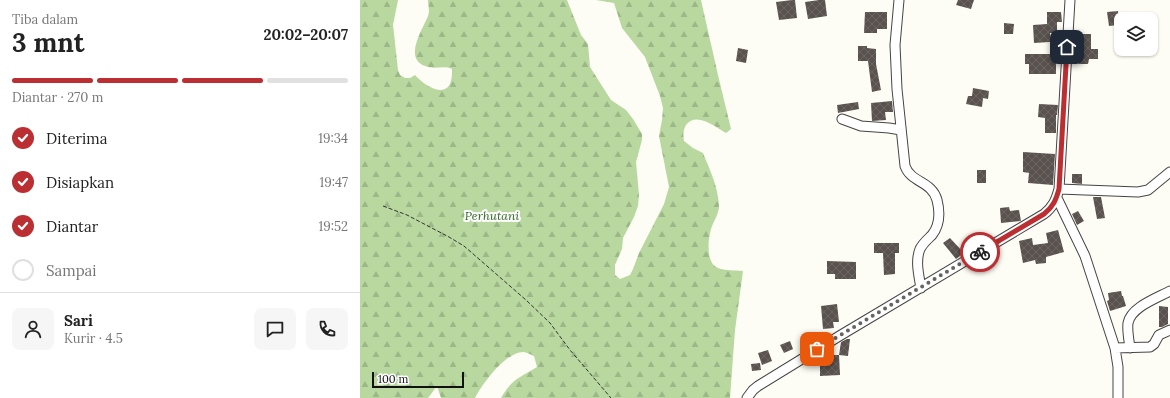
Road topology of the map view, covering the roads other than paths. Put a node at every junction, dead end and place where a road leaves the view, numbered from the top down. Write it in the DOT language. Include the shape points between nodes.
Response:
graph roads {
  1 [pos="899,0"];
  2 [pos="1070,0"];
  3 [pos="842,119"];
  4 [pos="901,130"];
  5 [pos="1170,172"];
  6 [pos="1059,189"];
  7 [pos="1057,198"];
  8 [pos="921,288"];
  9 [pos="1170,291"];
  10 [pos="1170,330"];
  11 [pos="1115,348"];
  12 [pos="1130,348"];
  13 [pos="747,398"];
  14 [pos="1118,398"];
  1 -- 4 [label="street" via="895,45"];
  2 -- 6 [label="street"];
  3 -- 4 [label="street" via="861,126"];
  4 -- 8 [label="street" via="907,171 931,188 938,201 936,229 923,244 918,256"];
  5 -- 6 [label="street" via="1148,190 1138,192"];
  6 -- 7 [label="street"];
  7 -- 8 [label="street" via="1044,214"];
  7 -- 11 [label="street" via="1085,256"];
  8 -- 13 [label="street" via="758,386"];
  9 -- 12 [label="street" via="1133,312 1128,323"];
  10 -- 12 [label="street" via="1159,335 1150,347"];
  11 -- 12 [label="street"];
  11 -- 14 [label="street"];
}
